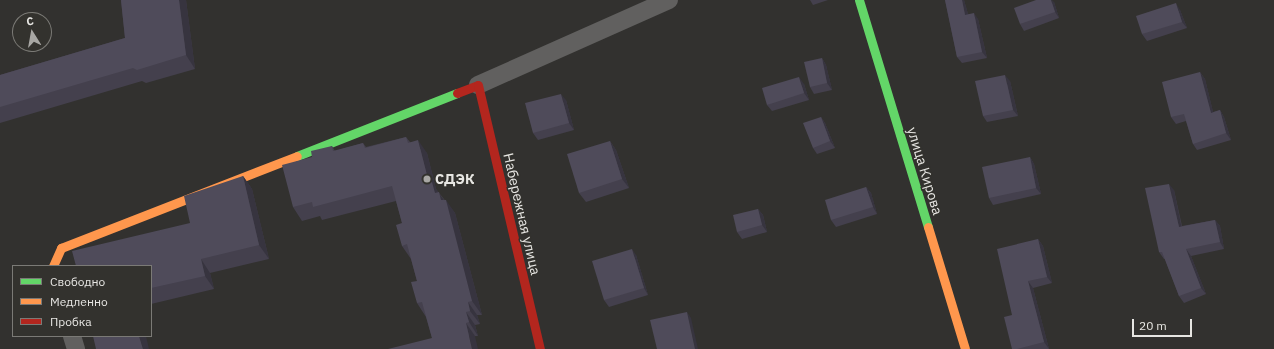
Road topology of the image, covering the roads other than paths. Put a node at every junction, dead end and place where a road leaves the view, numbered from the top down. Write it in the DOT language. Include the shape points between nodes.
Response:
graph roads {
  1 [pos="669,0"];
  2 [pos="859,0"];
  3 [pos="478,85"];
  4 [pos="54,265"];
  5 [pos="72,337"];
  6 [pos="76,349"];
  7 [pos="540,349"];
  8 [pos="965,349"];
  1 -- 3 [label="street"];
  2 -- 8 [label="street, улица Кирова"];
  3 -- 4 [label="street" via="62,248"];
  3 -- 7 [label="street, Набережная улица"];
  5 -- 6 [label="street"];
}
